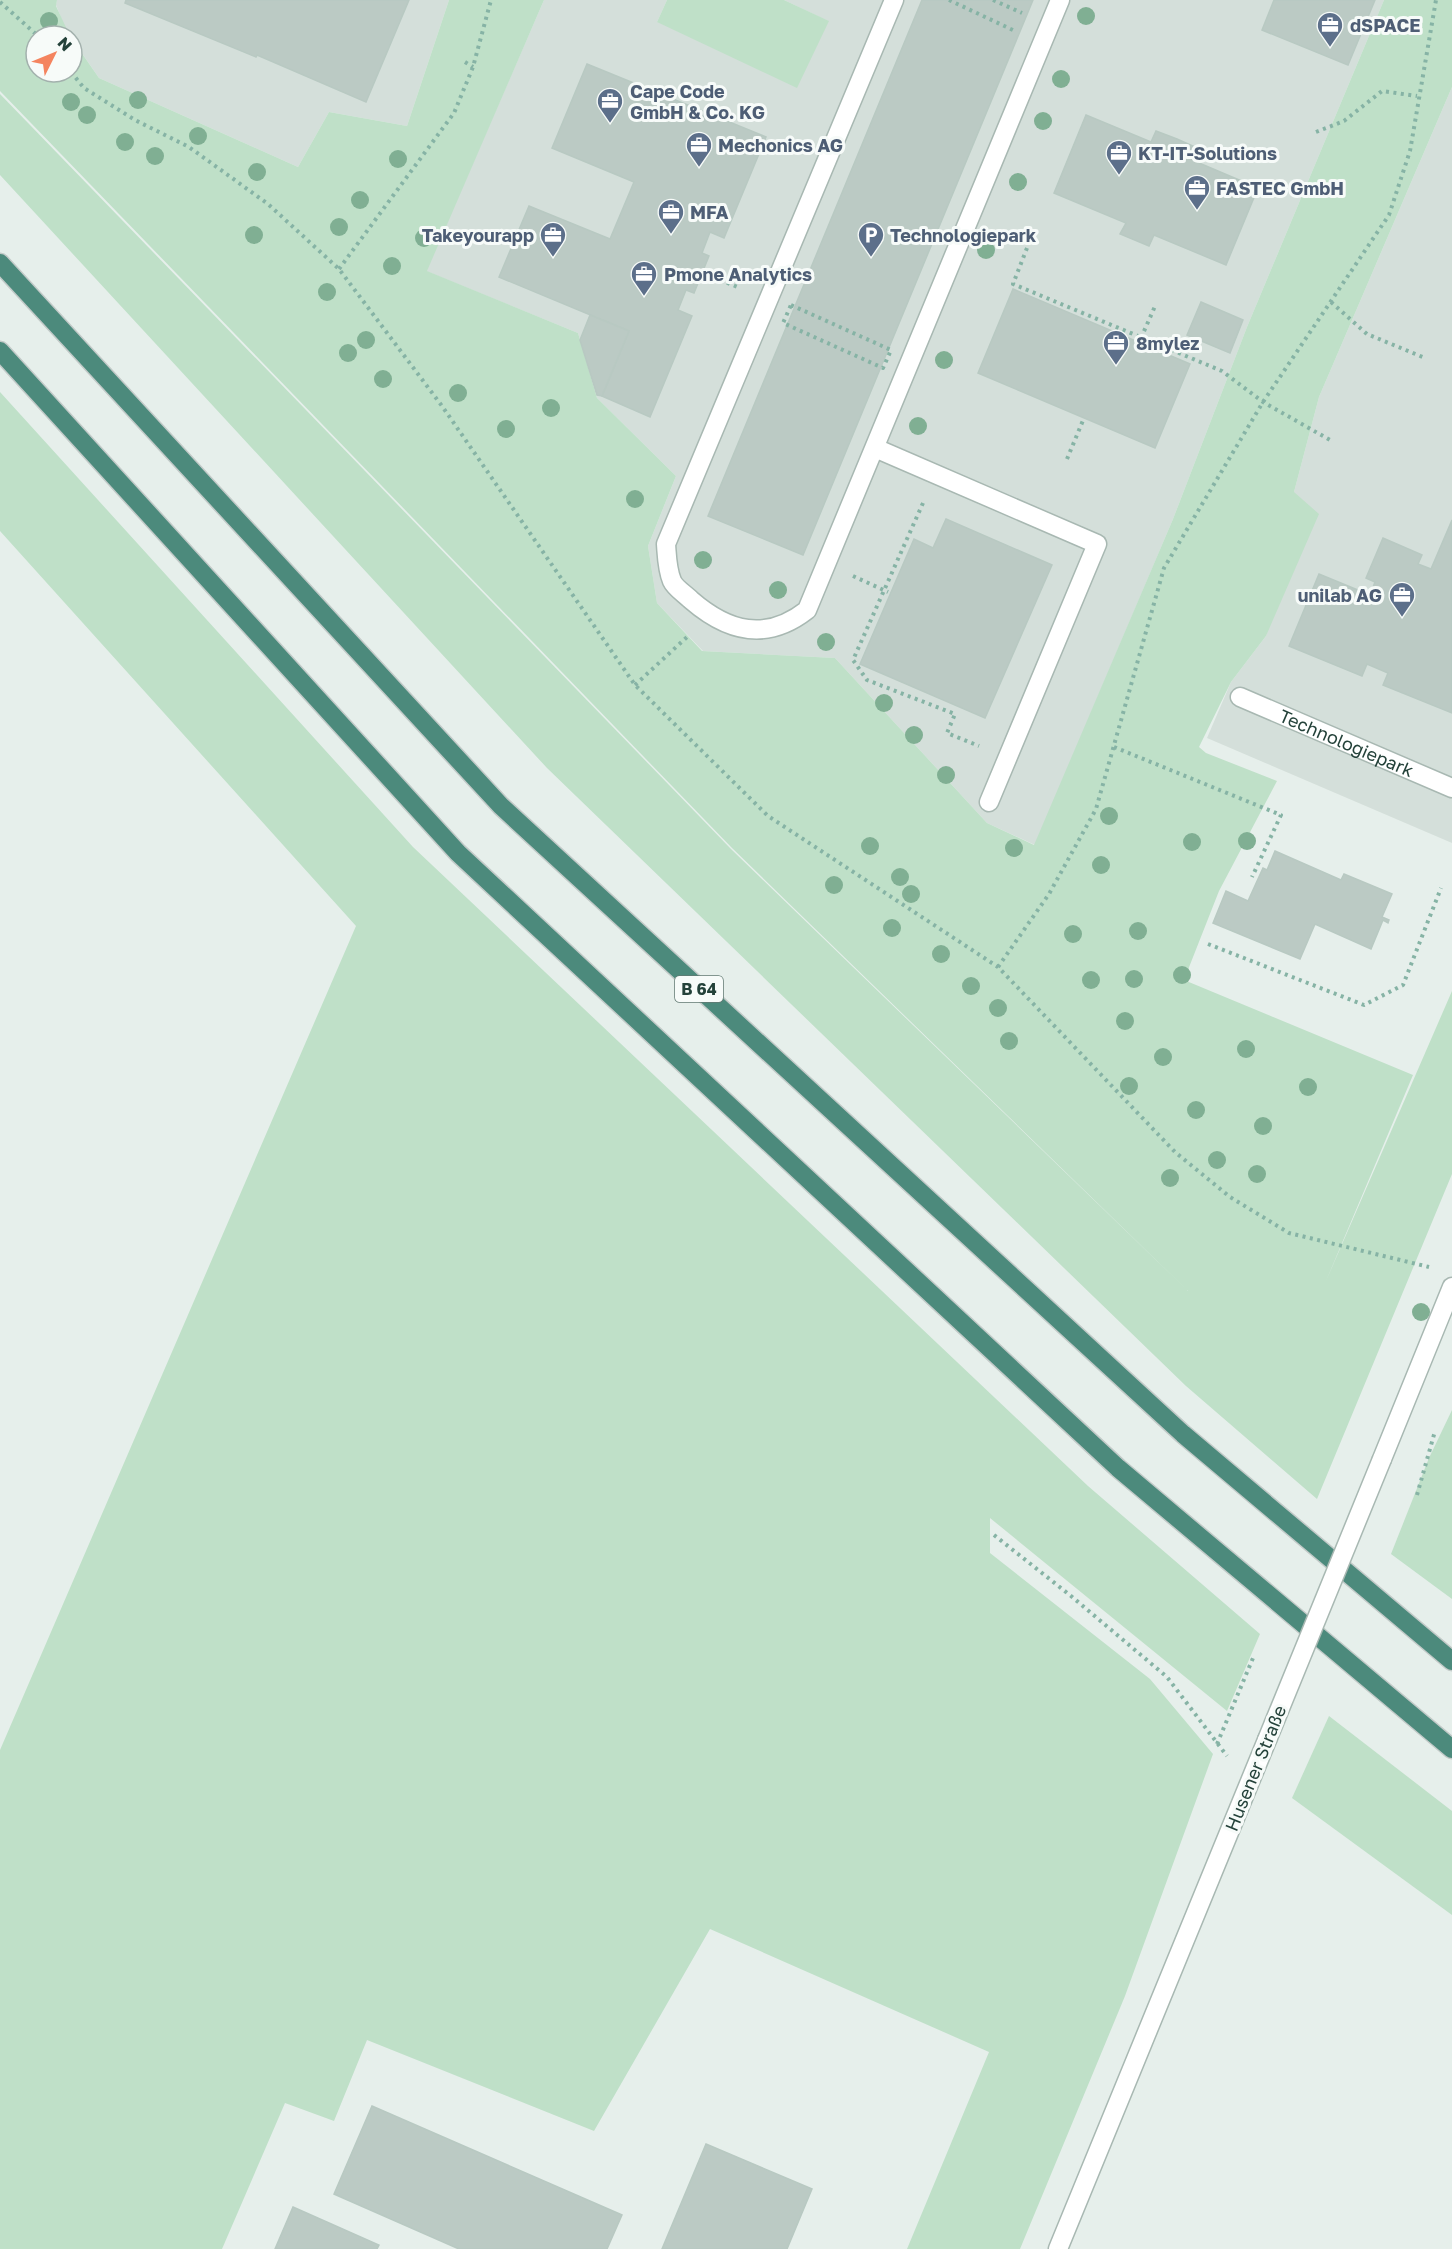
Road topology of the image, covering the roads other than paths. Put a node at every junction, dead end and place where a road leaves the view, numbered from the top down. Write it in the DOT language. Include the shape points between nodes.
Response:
graph roads {
  1 [pos="894,0"];
  2 [pos="1060,0"];
  3 [pos="0,263"];
  4 [pos="0,351"];
  5 [pos="875,448"];
  6 [pos="1240,697"];
  7 [pos="1452,788"];
  8 [pos="989,802"];
  9 [pos="1452,1287"];
  10 [pos="1452,1661"];
  11 [pos="1452,1749"];
  12 [pos="1058,2249"];
  1 -- 5 [label="street" via="666,544 673,583 710,616 732,628 775,629 792,621 807,610"];
  2 -- 5 [label="street"];
  3 -- 10 [label="highway, B 64" via="501,806 1183,1434"];
  4 -- 11 [label="highway" via="458,853 1118,1468"];
  5 -- 8 [label="street" via="1097,544"];
  6 -- 7 [label="street, Technologiepark"];
  9 -- 12 [label="street, Husener Straße, bridge"];
}
